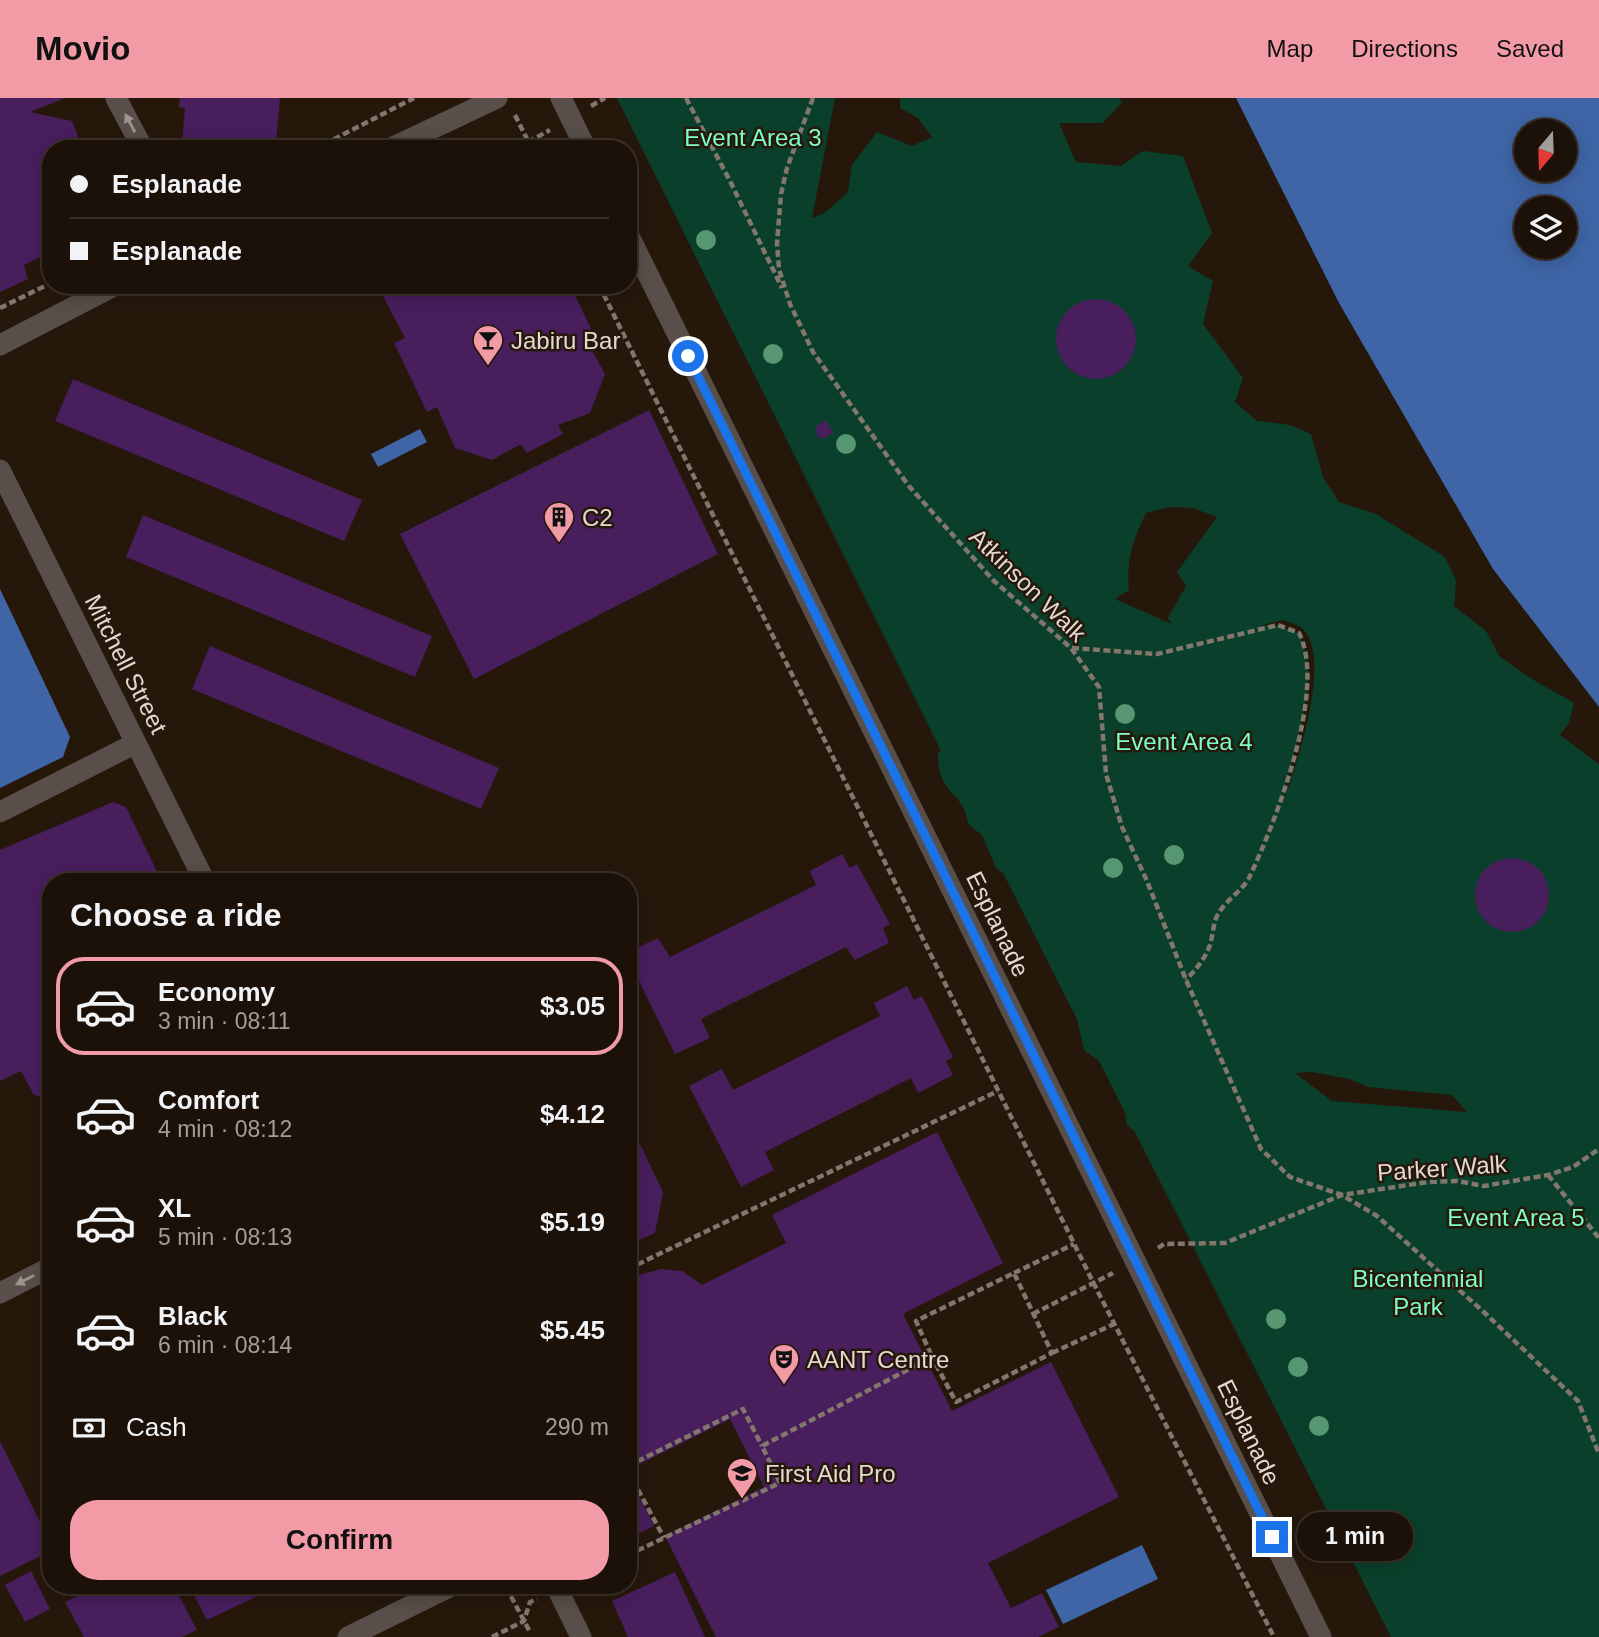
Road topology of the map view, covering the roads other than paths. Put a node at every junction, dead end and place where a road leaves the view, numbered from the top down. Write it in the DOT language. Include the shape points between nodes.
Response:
graph roads {
  1 [pos="116,98"];
  2 [pos="561,98"];
  3 [pos="504,104"];
  4 [pos="138,140"];
  5 [pos="412,140"];
  6 [pos="582,140"];
  7 [pos="637,252"];
  8 [pos="99,294"];
  9 [pos="0,345"];
  10 [pos="0,470"];
  11 [pos="136,743"];
  12 [pos="0,813"];
  13 [pos="201,873"];
  14 [pos="42,1272"];
  15 [pos="0,1293"];
  16 [pos="435,1594"];
  17 [pos="560,1594"];
  18 [pos="348,1637"];
  19 [pos="581,1637"];
  20 [pos="1321,1637"];
  4 -- 1 [label="street, one-way"];
  2 -- 6 [label="street"];
  3 -- 5 [label="street"];
  7 -- 20 [label="street, Esplanade"];
  8 -- 9 [label="street"];
  10 -- 11 [label="street, Mitchell Street"];
  11 -- 12 [label="street"];
  11 -- 13 [label="street, Mitchell Street"];
  14 -- 15 [label="street, one-way"];
  16 -- 18 [label="street"];
  17 -- 19 [label="street"];
}
